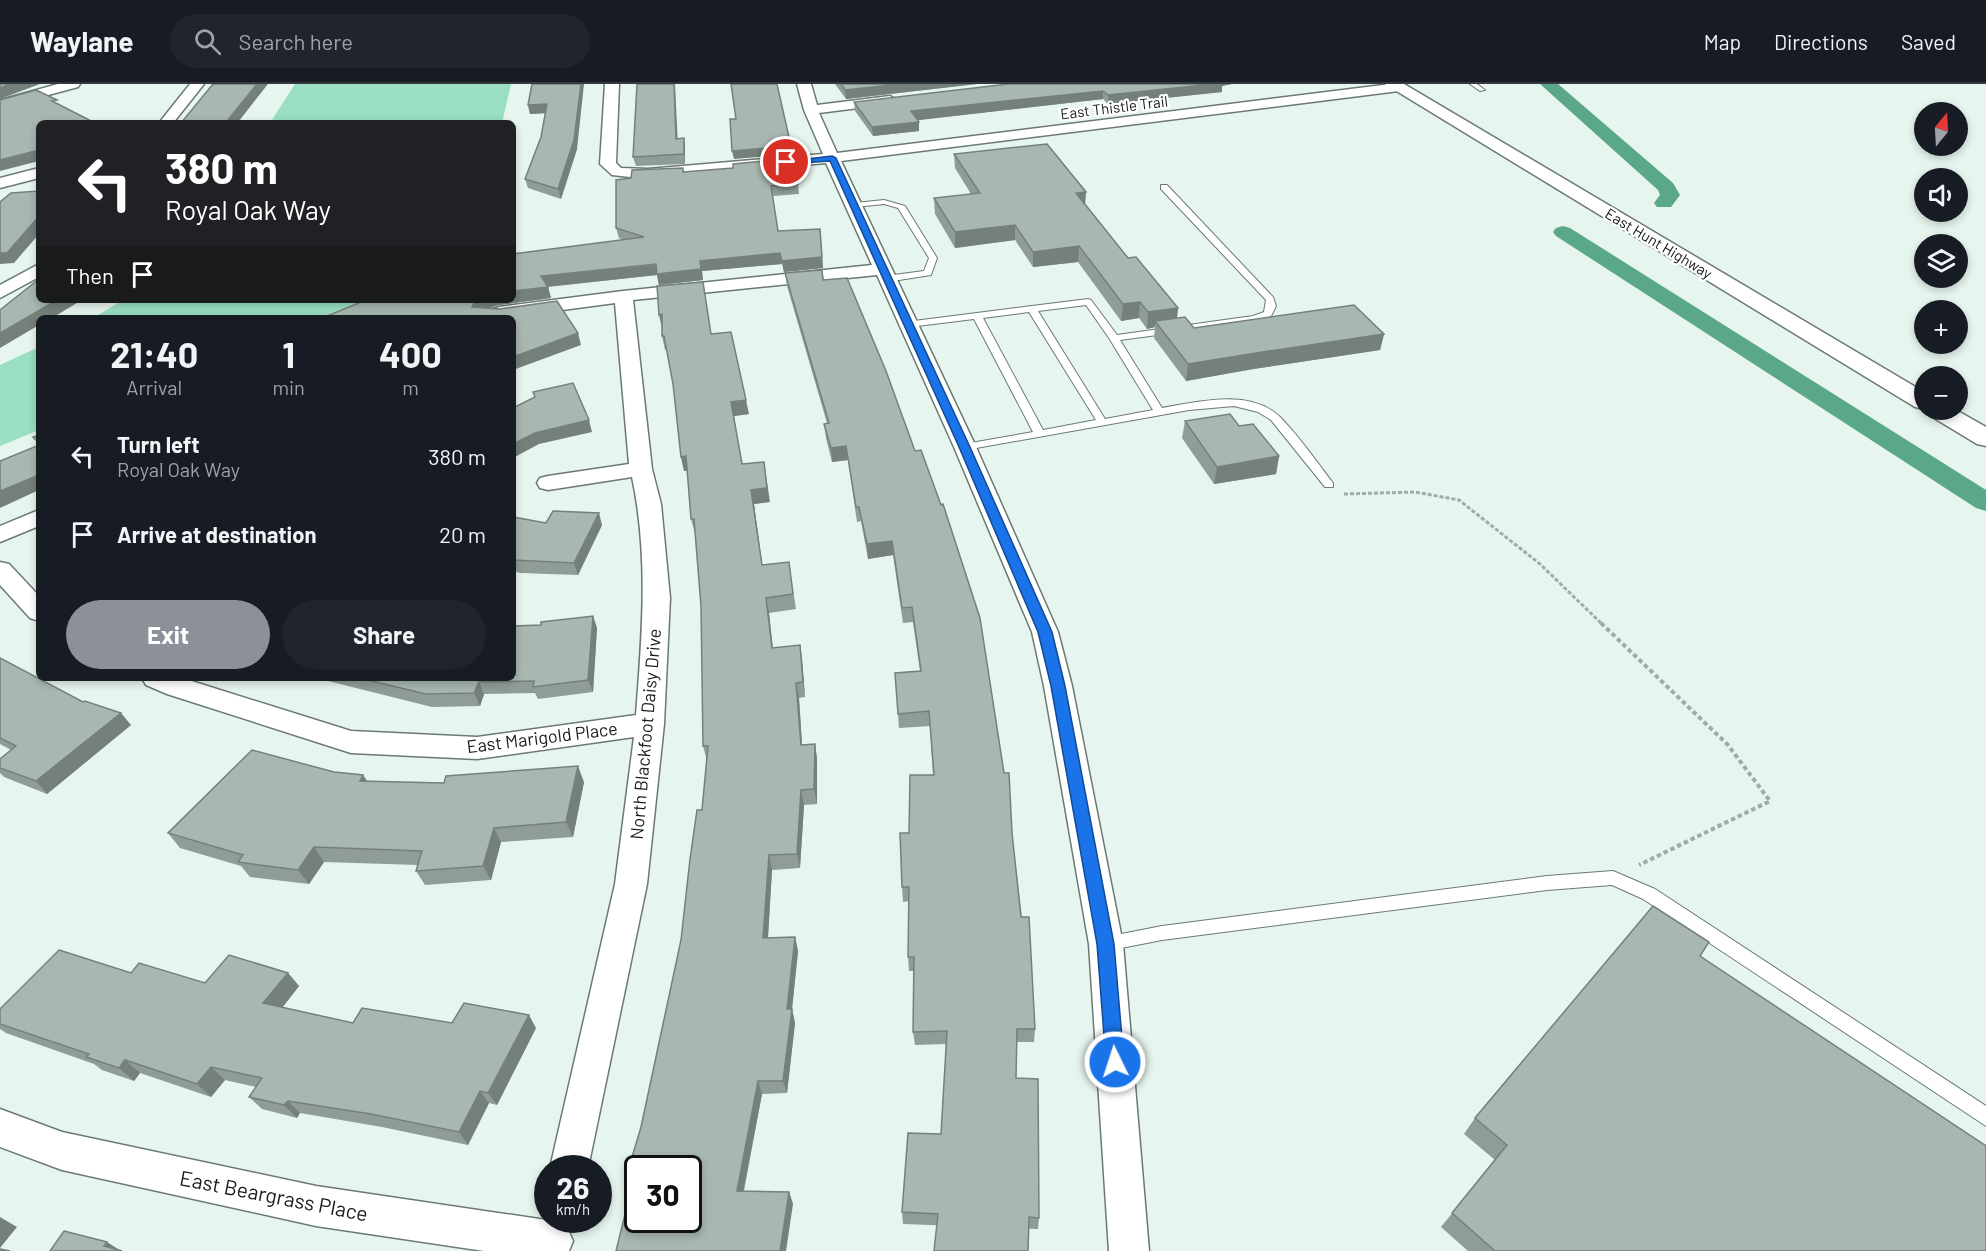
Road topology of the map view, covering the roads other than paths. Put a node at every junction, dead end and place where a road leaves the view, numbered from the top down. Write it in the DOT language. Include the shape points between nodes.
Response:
graph roads {
  1 [pos="74,84"];
  2 [pos="197,84"];
  3 [pos="612,84"];
  4 [pos="804,84"];
  5 [pos="1473,84"];
  6 [pos="1396,86"];
  7 [pos="1482,90"];
  8 [pos="903,99"];
  9 [pos="0,104"];
  10 [pos="811,110"];
  11 [pos="168,120"];
  12 [pos="832,158"];
  13 [pos="36,174"];
  14 [pos="0,183"];
  15 [pos="1164,187"];
  16 [pos="855,205"];
  17 [pos="36,271"];
  18 [pos="884,274"];
  19 [pos="0,293"];
  20 [pos="623,296"];
  21 [pos="1032,309"];
  22 [pos="494,315"];
  23 [pos="978,317"];
  24 [pos="909,324"];
  25 [pos="1114,338"];
  26 [pos="1914,396"];
  27 [pos="1159,412"];
  28 [pos="1955,420"];
  29 [pos="1102,422"];
  30 [pos="1039,434"];
  31 [pos="1986,438"];
  32 [pos="964,447"];
  33 [pos="641,469"];
  34 [pos="548,483"];
  35 [pos="1329,485"];
  36 [pos="36,518"];
  37 [pos="0,535"];
  38 [pos="0,570"];
  39 [pos="36,609"];
  40 [pos="163,681"];
  41 [pos="650,724"];
  42 [pos="1106,944"];
  43 [pos="1986,1117"];
  44 [pos="0,1128"];
  45 [pos="572,1155"];
  46 [pos="554,1237"];
  47 [pos="1130,1251"];
  1 -- 9 [label="street"];
  2 -- 11 [label="street"];
  3 -- 12 [label="street, East Thistle Trail" via="608,164 618,172 648,174"];
  4 -- 10 [label="street"];
  5 -- 7 [label="lane"];
  6 -- 12 [label="street, East Thistle Trail"];
  6 -- 26 [label="main road, East Hunt Highway"];
  8 -- 10 [label="street"];
  10 -- 12 [label="street"];
  12 -- 16 [label="street"];
  13 -- 14 [label="street"];
  15 -- 25 [label="lane" via="1270,299 1271,306 1268,314 1255,320"];
  16 -- 18 [label="street"];
  16 -- 18 [label="lane" via="884,202 901,206 933,258 928,273"];
  17 -- 19 [label="street"];
  18 -- 20 [label="street"];
  18 -- 24 [label="street"];
  20 -- 22 [label="street"];
  20 -- 33 [label="street, North Blackfoot Daisy Drive"];
  21 -- 23 [label="lane"];
  21 -- 25 [label="lane" via="1088,302"];
  21 -- 29 [label="lane"];
  23 -- 24 [label="lane"];
  23 -- 30 [label="lane"];
  24 -- 32 [label="street"];
  25 -- 27 [label="lane"];
  27 -- 29 [label="lane"];
  27 -- 35 [label="lane" via="1234,403 1265,410"];
  28 -- 31 [label="main road"];
  29 -- 30 [label="lane"];
  30 -- 32 [label="lane"];
  32 -- 42 [label="street" via="1045,632"];
  33 -- 34 [label="street"];
  33 -- 41 [label="street, North Blackfoot Daisy Drive" via="649,504 657,598"];
  36 -- 37 [label="street"];
  38 -- 39 [label="street"];
  40 -- 41 [label="street, East Marigold Place" via="351,742 477,748"];
  41 -- 45 [label="street, North Blackfoot Daisy Drive" via="631,884"];
  42 -- 43 [label="lane" via="1162,933 1547,883 1613,878 1648,894"];
  42 -- 47 [label="street"];
  44 -- 46 [label="street, East Beargrass Place" via="62,1151 316,1206"];
}
